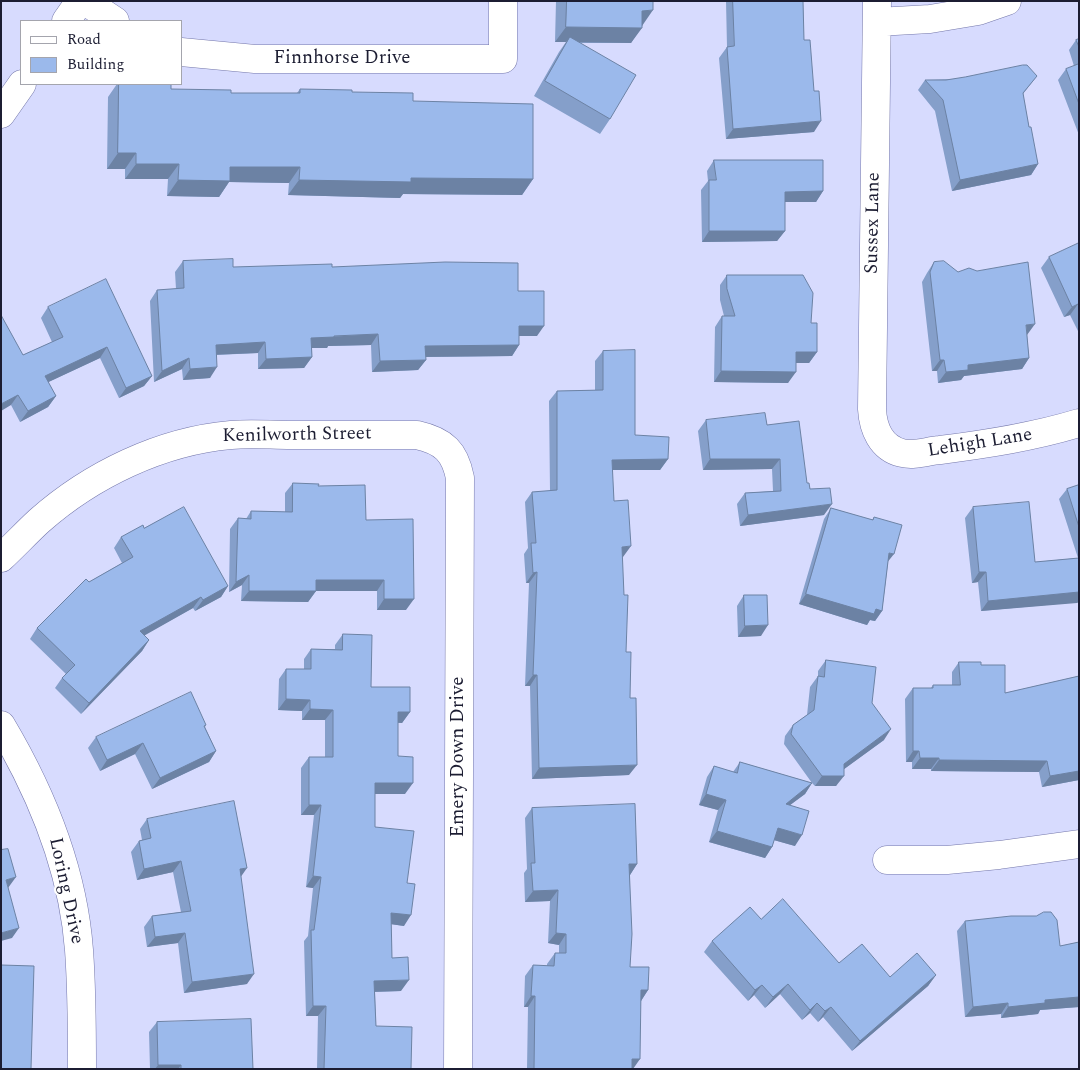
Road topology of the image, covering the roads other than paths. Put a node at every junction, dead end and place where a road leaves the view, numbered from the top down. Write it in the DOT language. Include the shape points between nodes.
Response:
graph roads {
  1 [pos="80,1"];
  2 [pos="85,1"];
  3 [pos="503,1"];
  4 [pos="1007,1"];
  5 [pos="877,12"];
  6 [pos="67,20"];
  7 [pos="114,20"];
  8 [pos="182,52"];
  9 [pos="21,85"];
  10 [pos="1,114"];
  11 [pos="1079,423"];
  12 [pos="884,442"];
  13 [pos="446,449"];
  14 [pos="1,558"];
  15 [pos="1,725"];
  16 [pos="1079,844"];
  17 [pos="887,860"];
  18 [pos="82,1069"];
  19 [pos="458,1069"];
  1 -- 6 [label="street"];
  2 -- 7 [label="street"];
  3 -- 8 [label="street, Finnhorse Drive" via="502,59 255,59"];
  4 -- 5 [label="street" via="978,11 930,19"];
  5 -- 12 [label="street, Sussex Lane" via="872,409 873,423"];
  9 -- 10 [label="street"];
  11 -- 12 [label="street, Lehigh Lane" via="1043,434 914,454 900,452"];
  13 -- 14 [label="street, Kenilworth Street" via="430,438 417,435 231,434 200,439 160,450 100,478 59,505"];
  13 -- 19 [label="street, Emery Down Drive" via="457,465 460,478"];
  15 -- 18 [label="street, Loring Drive" via="40,797 61,858 71,900 79,949"];
  16 -- 17 [label="street" via="947,860"];
}
